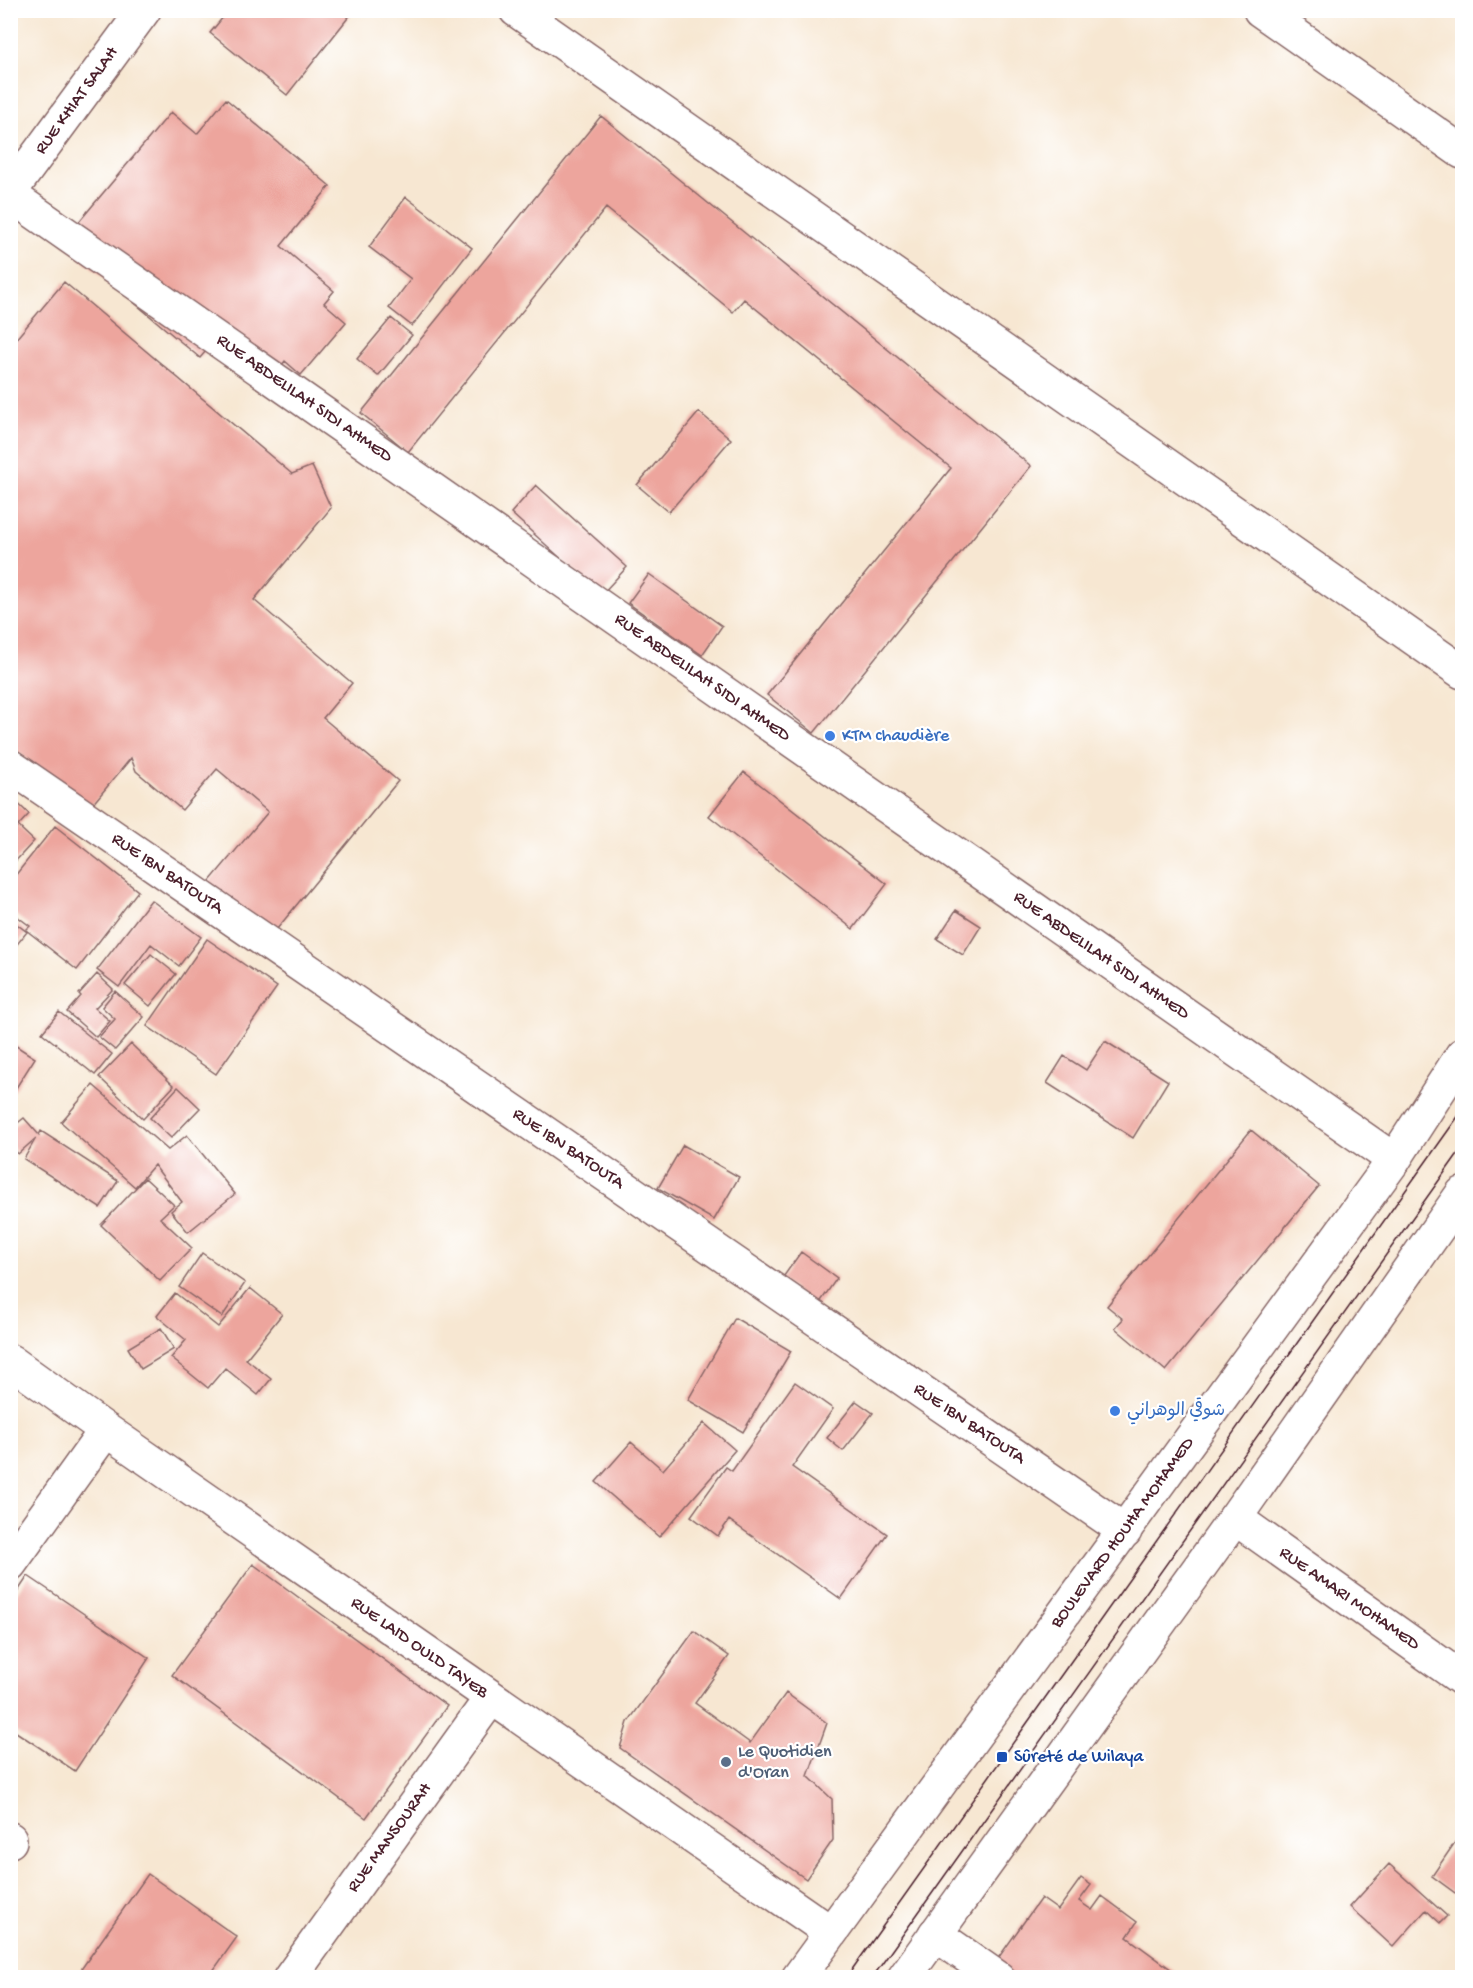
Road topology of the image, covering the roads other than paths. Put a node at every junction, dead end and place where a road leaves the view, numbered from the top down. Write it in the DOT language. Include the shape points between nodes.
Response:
graph roads {
  1 [pos="144,10"];
  2 [pos="516,10"];
  3 [pos="1260,10"];
  4 [pos="1462,152"];
  5 [pos="10,193"];
  6 [pos="1462,672"];
  7 [pos="10,766"];
  8 [pos="1462,1055"];
  9 [pos="1395,1160"];
  10 [pos="1462,1194"];
  11 [pos="10,1361"];
  12 [pos="106,1430"];
  13 [pos="1235,1518"];
  14 [pos="1125,1531"];
  15 [pos="10,1564"];
  16 [pos="1462,1679"];
  17 [pos="491,1698"];
  18 [pos="830,1932"];
  19 [pos="935,1934"];
  20 [pos="290,1977"];
  21 [pos="798,1977"];
  22 [pos="904,1977"];
  23 [pos="998,1977"];
  1 -- 5 [label="street, RUE KHIAT SALAH"];
  2 -- 6 [label="street"];
  3 -- 4 [label="street"];
  5 -- 9 [label="street, RUE ABDELILAH SIDI AHMED"];
  7 -- 14 [label="street, RUE IBN BATOUTA"];
  8 -- 9 [label="street, BOULEVARD HOUHA MOHAMED"];
  9 -- 14 [label="street, BOULEVARD HOUHA MOHAMED"];
  10 -- 13 [label="street"];
  11 -- 12 [label="street, RUE LAID OULD TAYEB"];
  12 -- 15 [label="street"];
  12 -- 17 [label="street, RUE LAID OULD TAYEB"];
  13 -- 16 [label="street, RUE AMARI MOHAMED"];
  13 -- 19 [label="street"];
  14 -- 18 [label="street, BOULEVARD HOUHA MOHAMED"];
  17 -- 18 [label="street, RUE LAID OULD TAYEB"];
  17 -- 20 [label="street, RUE MANSOURAH"];
  18 -- 21 [label="street, BOULEVARD HOUHA MOHAMED"];
  19 -- 22 [label="street"];
  19 -- 23 [label="street"];
}
